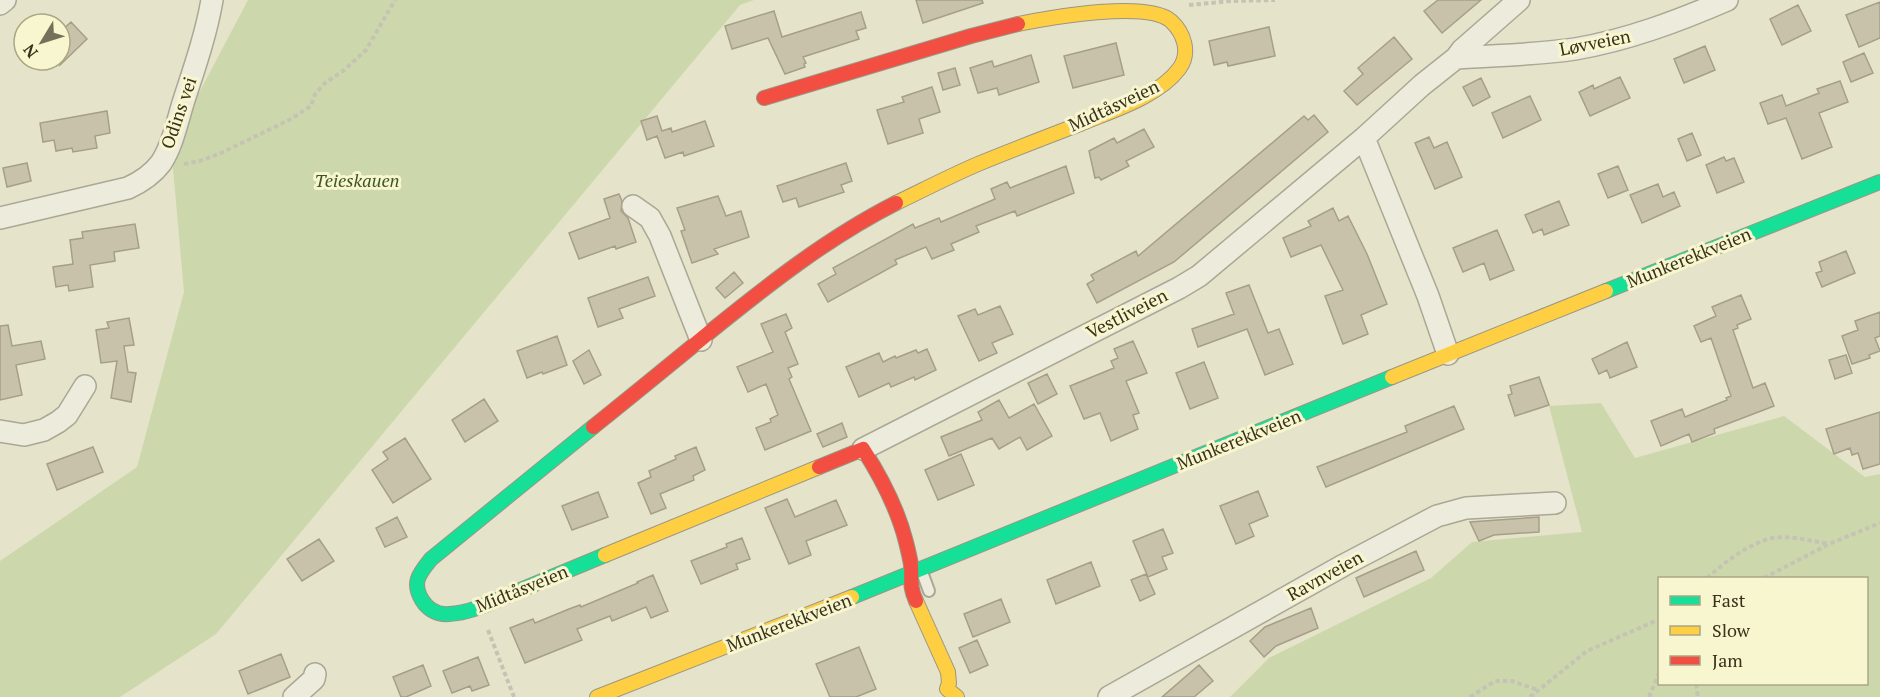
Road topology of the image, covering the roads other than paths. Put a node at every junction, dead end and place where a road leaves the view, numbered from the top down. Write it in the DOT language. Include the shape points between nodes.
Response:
graph roads {
  1 [pos="5,0"];
  2 [pos="212,0"];
  3 [pos="1519,0"];
  4 [pos="1727,0"];
  5 [pos="0,4"];
  6 [pos="1456,58"];
  7 [pos="764,98"];
  8 [pos="1364,138"];
  9 [pos="1880,182"];
  10 [pos="633,206"];
  11 [pos="0,218"];
  12 [pos="700,340"];
  13 [pos="1448,354"];
  14 [pos="85,386"];
  15 [pos="0,431"];
  16 [pos="863,449"];
  17 [pos="1556,504"];
  18 [pos="915,571"];
  19 [pos="930,591"];
  20 [pos="315,674"];
  21 [pos="949,694"];
  22 [pos="294,697"];
  23 [pos="597,697"];
  24 [pos="1109,697"];
  1 -- 5 [label="street"];
  2 -- 11 [label="street, Odins vei" via="172,140 153,173 128,188"];
  3 -- 6 [label="street, Vestliveien"];
  4 -- 6 [label="street, Løvveien" via="1637,35 1605,43"];
  6 -- 8 [label="street, Vestliveien"];
  7 -- 12 [label="street, Midtåsveien" via="971,36 1072,15 1154,13 1169,19 1185,41 1179,69 1160,87 1112,111 978,164 875,214 800,262"];
  8 -- 13 [label="street"];
  8 -- 16 [label="street, Vestliveien" via="1199,276"];
  9 -- 13 [label="street, Munkerekkveien"];
  10 -- 12 [label="street" via="650,218 660,236"];
  12 -- 16 [label="street, Midtåsveien" via="431,560 419,573 417,589 423,604 441,614 479,607"];
  13 -- 18 [label="street, Munkerekkveien"];
  14 -- 15 [label="street" via="67,415 44,430 24,435"];
  16 -- 18 [label="street" via="901,529"];
  17 -- 24 [label="street, Ravnveien" via="1466,508 1437,516"];
  18 -- 19 [label="lane"];
  18 -- 21 [label="street" via="914,596 948,672"];
  18 -- 23 [label="street, Munkerekkveien"];
  20 -- 22 [label="street"];
}
